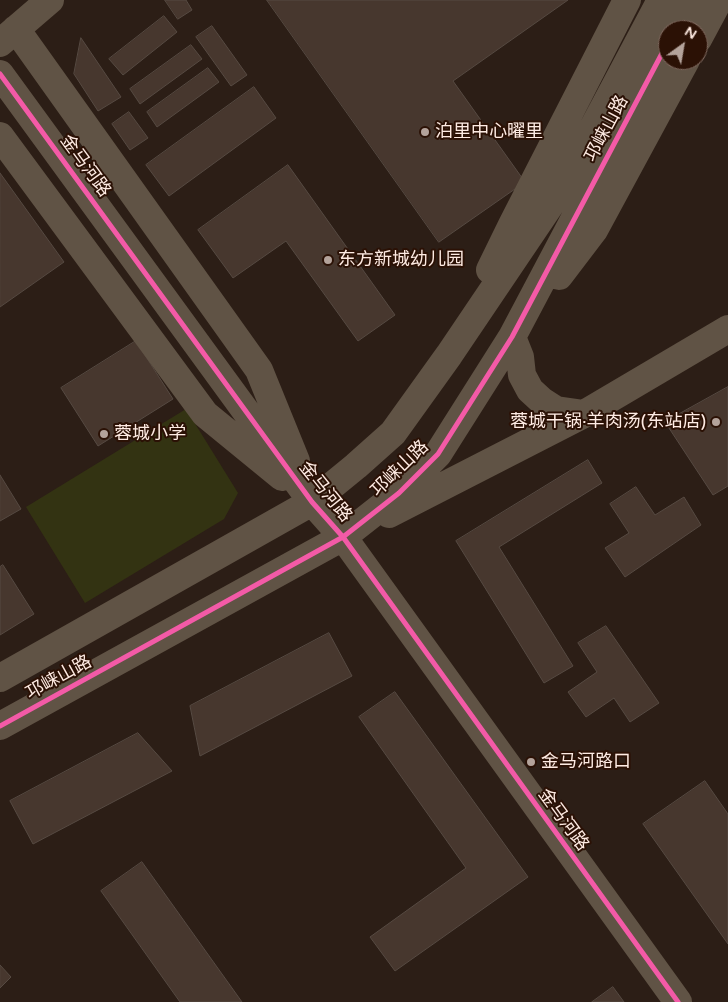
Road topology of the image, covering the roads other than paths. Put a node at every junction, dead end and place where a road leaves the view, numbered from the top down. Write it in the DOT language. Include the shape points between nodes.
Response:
graph roads {
  1 [pos="50,0"];
  2 [pos="627,0"];
  3 [pos="661,0"];
  4 [pos="690,0"];
  5 [pos="719,0"];
  6 [pos="679,20"];
  7 [pos="708,20"];
  8 [pos="8,36"];
  9 [pos="658,61"];
  10 [pos="681,70"];
  11 [pos="0,74"];
  12 [pos="0,136"];
  13 [pos="728,329"];
  14 [pos="512,337"];
  15 [pos="449,355"];
  16 [pos="584,414"];
  17 [pos="312,502"];
  18 [pos="344,537"];
  19 [pos="0,678"];
  20 [pos="0,726"];
  21 [pos="678,1002"];
  1 -- 8 [label="street"];
  2 -- 15 [label="street"];
  3 -- 15 [label="street, 邛崃山路" via="559,192"];
  4 -- 6 [label="street"];
  5 -- 7 [label="street"];
  8 -- 17 [label="street" via="259,370"];
  9 -- 14 [label="street, 邛崃山路"];
  10 -- 14 [label="street" via="594,230"];
  11 -- 17 [label="street, 金马河路"];
  12 -- 17 [label="street" via="205,414"];
  13 -- 16 [label="street"];
  14 -- 16 [label="street" via="520,357 522,375 530,390 556,410"];
  14 -- 18 [label="street, 邛崃山路" via="438,454 399,493"];
  15 -- 17 [label="street, 邛崃山路" via="393,433"];
  16 -- 18 [label="street"];
  17 -- 18 [label="street, 金马河路"];
  17 -- 19 [label="street, 邛崃山路"];
  18 -- 20 [label="street, 邛崃山路"];
  18 -- 21 [label="street, 金马河路"];
}
